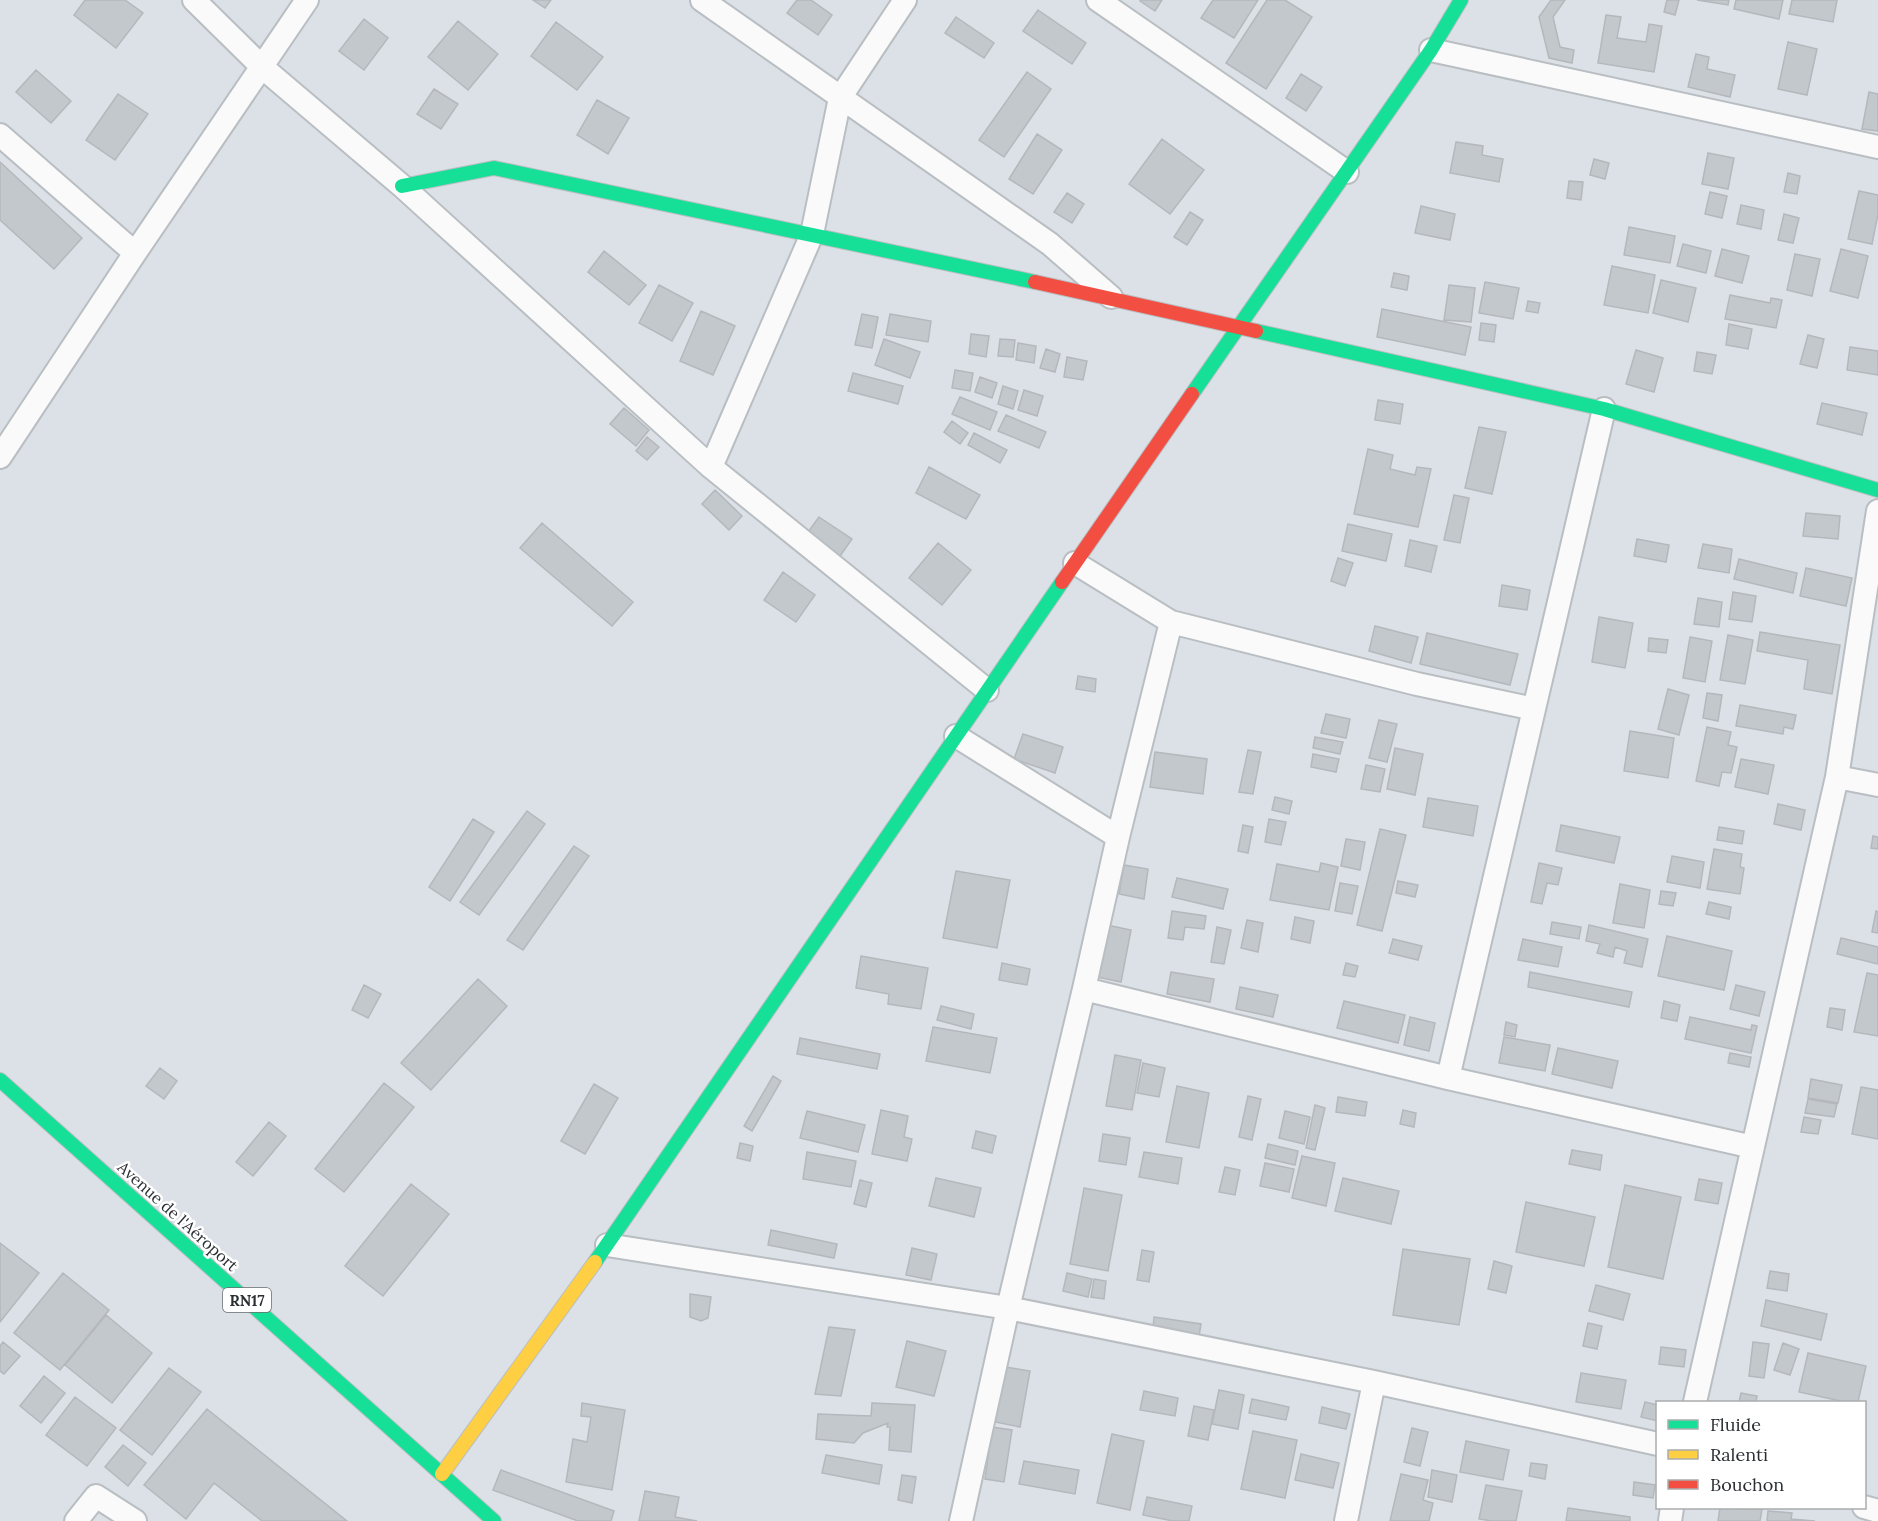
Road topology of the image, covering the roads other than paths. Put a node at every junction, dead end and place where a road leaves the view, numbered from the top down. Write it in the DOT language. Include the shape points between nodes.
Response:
graph roads {
  1 [pos="194,0"];
  2 [pos="307,0"];
  3 [pos="702,0"];
  4 [pos="905,0"];
  5 [pos="1098,0"];
  6 [pos="1461,0"];
  7 [pos="1431,50"];
  8 [pos="262,67"];
  9 [pos="840,98"];
  10 [pos="0,135"];
  11 [pos="1878,147"];
  12 [pos="1347,172"];
  13 [pos="402,186"];
  14 [pos="812,234"];
  15 [pos="135,253"];
  16 [pos="1113,299"];
  17 [pos="1239,327"];
  18 [pos="1604,410"];
  19 [pos="0,457"];
  20 [pos="711,467"];
  21 [pos="1878,490"];
  22 [pos="1878,511"];
  23 [pos="1075,563"];
  24 [pos="1171,622"];
  25 [pos="987,690"];
  26 [pos="1534,709"];
  27 [pos="956,736"];
  28 [pos="1837,777"];
  29 [pos="1878,785"];
  30 [pos="1118,837"];
  31 [pos="1084,989"];
  32 [pos="1448,1078"];
  33 [pos="0,1080"];
  34 [pos="1753,1147"];
  35 [pos="607,1245"];
  36 [pos="1008,1308"];
  37 [pos="1374,1382"];
  38 [pos="1695,1401"];
  39 [pos="1656,1444"];
  40 [pos="442,1474"];
  41 [pos="76,1521"];
  42 [pos="135,1521"];
  43 [pos="494,1521"];
  44 [pos="961,1521"];
  45 [pos="1346,1521"];
  1 -- 8 [label="street"];
  2 -- 8 [label="street"];
  3 -- 9 [label="street"];
  4 -- 9 [label="street"];
  5 -- 12 [label="street"];
  6 -- 7 [label="street"];
  7 -- 11 [label="street"];
  7 -- 12 [label="street"];
  8 -- 13 [label="street"];
  8 -- 15 [label="street"];
  9 -- 14 [label="street"];
  9 -- 16 [label="street" via="1050,244"];
  10 -- 15 [label="street"];
  12 -- 17 [label="street"];
  13 -- 14 [label="street" via="494,168"];
  13 -- 20 [label="street"];
  14 -- 16 [label="street"];
  14 -- 20 [label="street"];
  15 -- 19 [label="street"];
  16 -- 17 [label="street"];
  17 -- 18 [label="street"];
  17 -- 23 [label="street"];
  18 -- 21 [label="street"];
  18 -- 26 [label="street"];
  20 -- 25 [label="street"];
  22 -- 28 [label="street"];
  23 -- 24 [label="street"];
  23 -- 25 [label="street"];
  24 -- 26 [label="street"];
  24 -- 30 [label="street"];
  25 -- 27 [label="street"];
  26 -- 32 [label="street"];
  27 -- 30 [label="street"];
  27 -- 35 [label="street"];
  28 -- 29 [label="street"];
  28 -- 34 [label="street"];
  30 -- 31 [label="street"];
  31 -- 32 [label="street"];
  31 -- 36 [label="street"];
  32 -- 34 [label="street"];
  33 -- 40 [label="street, Avenue de l'Aéroport / RN17"];
  34 -- 38 [label="street"];
  35 -- 36 [label="street"];
  35 -- 40 [label="street"];
  36 -- 37 [label="street"];
  36 -- 44 [label="street"];
  37 -- 39 [label="street"];
  37 -- 45 [label="street"];
  40 -- 43 [label="street, Avenue de l'Aéroport / RN17"];
  41 -- 42 [label="street" via="96,1496"];
}
